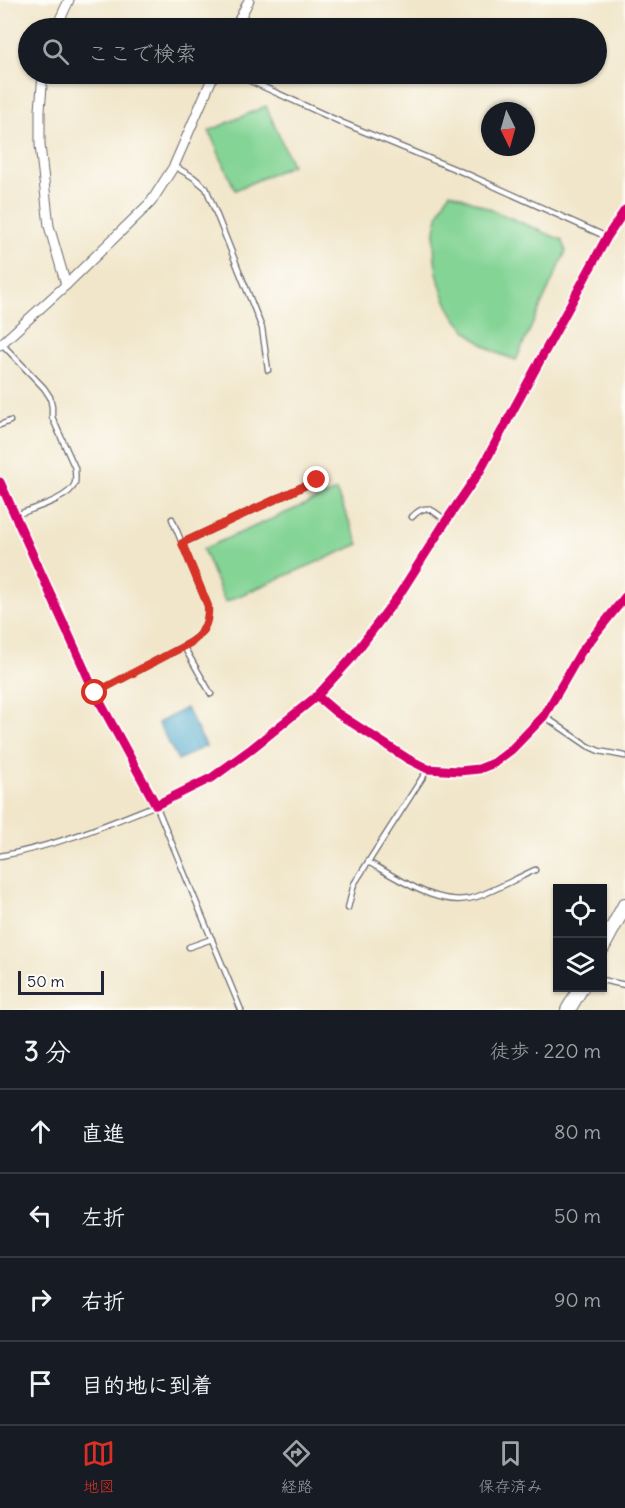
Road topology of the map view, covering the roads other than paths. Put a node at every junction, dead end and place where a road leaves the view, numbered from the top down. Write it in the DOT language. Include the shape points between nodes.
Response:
graph roads {
  1 [pos="69,0"];
  2 [pos="249,0"];
  3 [pos="61,18"];
  4 [pos="240,18"];
  5 [pos="42,84"];
  6 [pos="210,84"];
  7 [pos="257,84"];
  8 [pos="174,166"];
  9 [pos="625,210"];
  10 [pos="607,237"];
  11 [pos="66,285"];
  12 [pos="1,344"];
  13 [pos="268,370"];
  14 [pos="10,421"];
  15 [pos="0,425"];
  16 [pos="317,480"];
  17 [pos="0,482"];
  18 [pos="16,515"];
  19 [pos="412,517"];
  20 [pos="172,519"];
  21 [pos="446,521"];
  22 [pos="182,543"];
  23 [pos="625,597"];
  24 [pos="184,647"];
  25 [pos="95,693"];
  26 [pos="211,694"];
  27 [pos="317,696"];
  28 [pos="544,716"];
  29 [pos="625,756"];
  30 [pos="428,768"];
  31 [pos="156,805"];
  32 [pos="0,856"];
  33 [pos="368,862"];
  34 [pos="535,870"];
  35 [pos="625,905"];
  36 [pos="348,908"];
  37 [pos="212,939"];
  38 [pos="607,940"];
  39 [pos="189,947"];
  40 [pos="607,981"];
  41 [pos="625,985"];
  42 [pos="578,992"];
  43 [pos="241,1010"];
  44 [pos="568,1010"];
  1 -- 3 [label="street"];
  2 -- 4 [label="street"];
  5 -- 11 [label="street" via="41,157 49,226"];
  6 -- 8 [label="street"];
  7 -- 10 [label="lane"];
  8 -- 11 [label="street" via="151,202"];
  8 -- 13 [label="lane" via="206,188 261,328"];
  9 -- 10 [label="street"];
  10 -- 21 [label="street" via="480,471"];
  11 -- 12 [label="street"];
  12 -- 18 [label="lane" via="50,397 52,417 76,476 75,483 62,497"];
  14 -- 15 [label="lane"];
  16 -- 22 [label="lane"];
  17 -- 18 [label="street"];
  18 -- 25 [label="street"];
  19 -- 21 [label="lane" via="426,508"];
  20 -- 22 [label="lane"];
  21 -- 27 [label="street" via="399,595"];
  22 -- 24 [label="lane" via="208,606 207,624"];
  23 -- 28 [label="street" via="581,652"];
  24 -- 25 [label="lane"];
  24 -- 26 [label="lane"];
  25 -- 31 [label="street"];
  27 -- 30 [label="street" via="337,713"];
  27 -- 31 [label="street" via="213,777"];
  28 -- 29 [label="lane" via="588,746"];
  28 -- 30 [label="street" via="494,763 459,771"];
  30 -- 33 [label="lane"];
  31 -- 32 [label="lane" via="53,844"];
  31 -- 37 [label="lane"];
  33 -- 34 [label="lane" via="418,890 454,899 475,897"];
  33 -- 36 [label="lane" via="354,884"];
  35 -- 38 [label="street"];
  37 -- 39 [label="lane"];
  37 -- 43 [label="lane"];
  40 -- 41 [label="lane"];
  42 -- 44 [label="street"];
}
